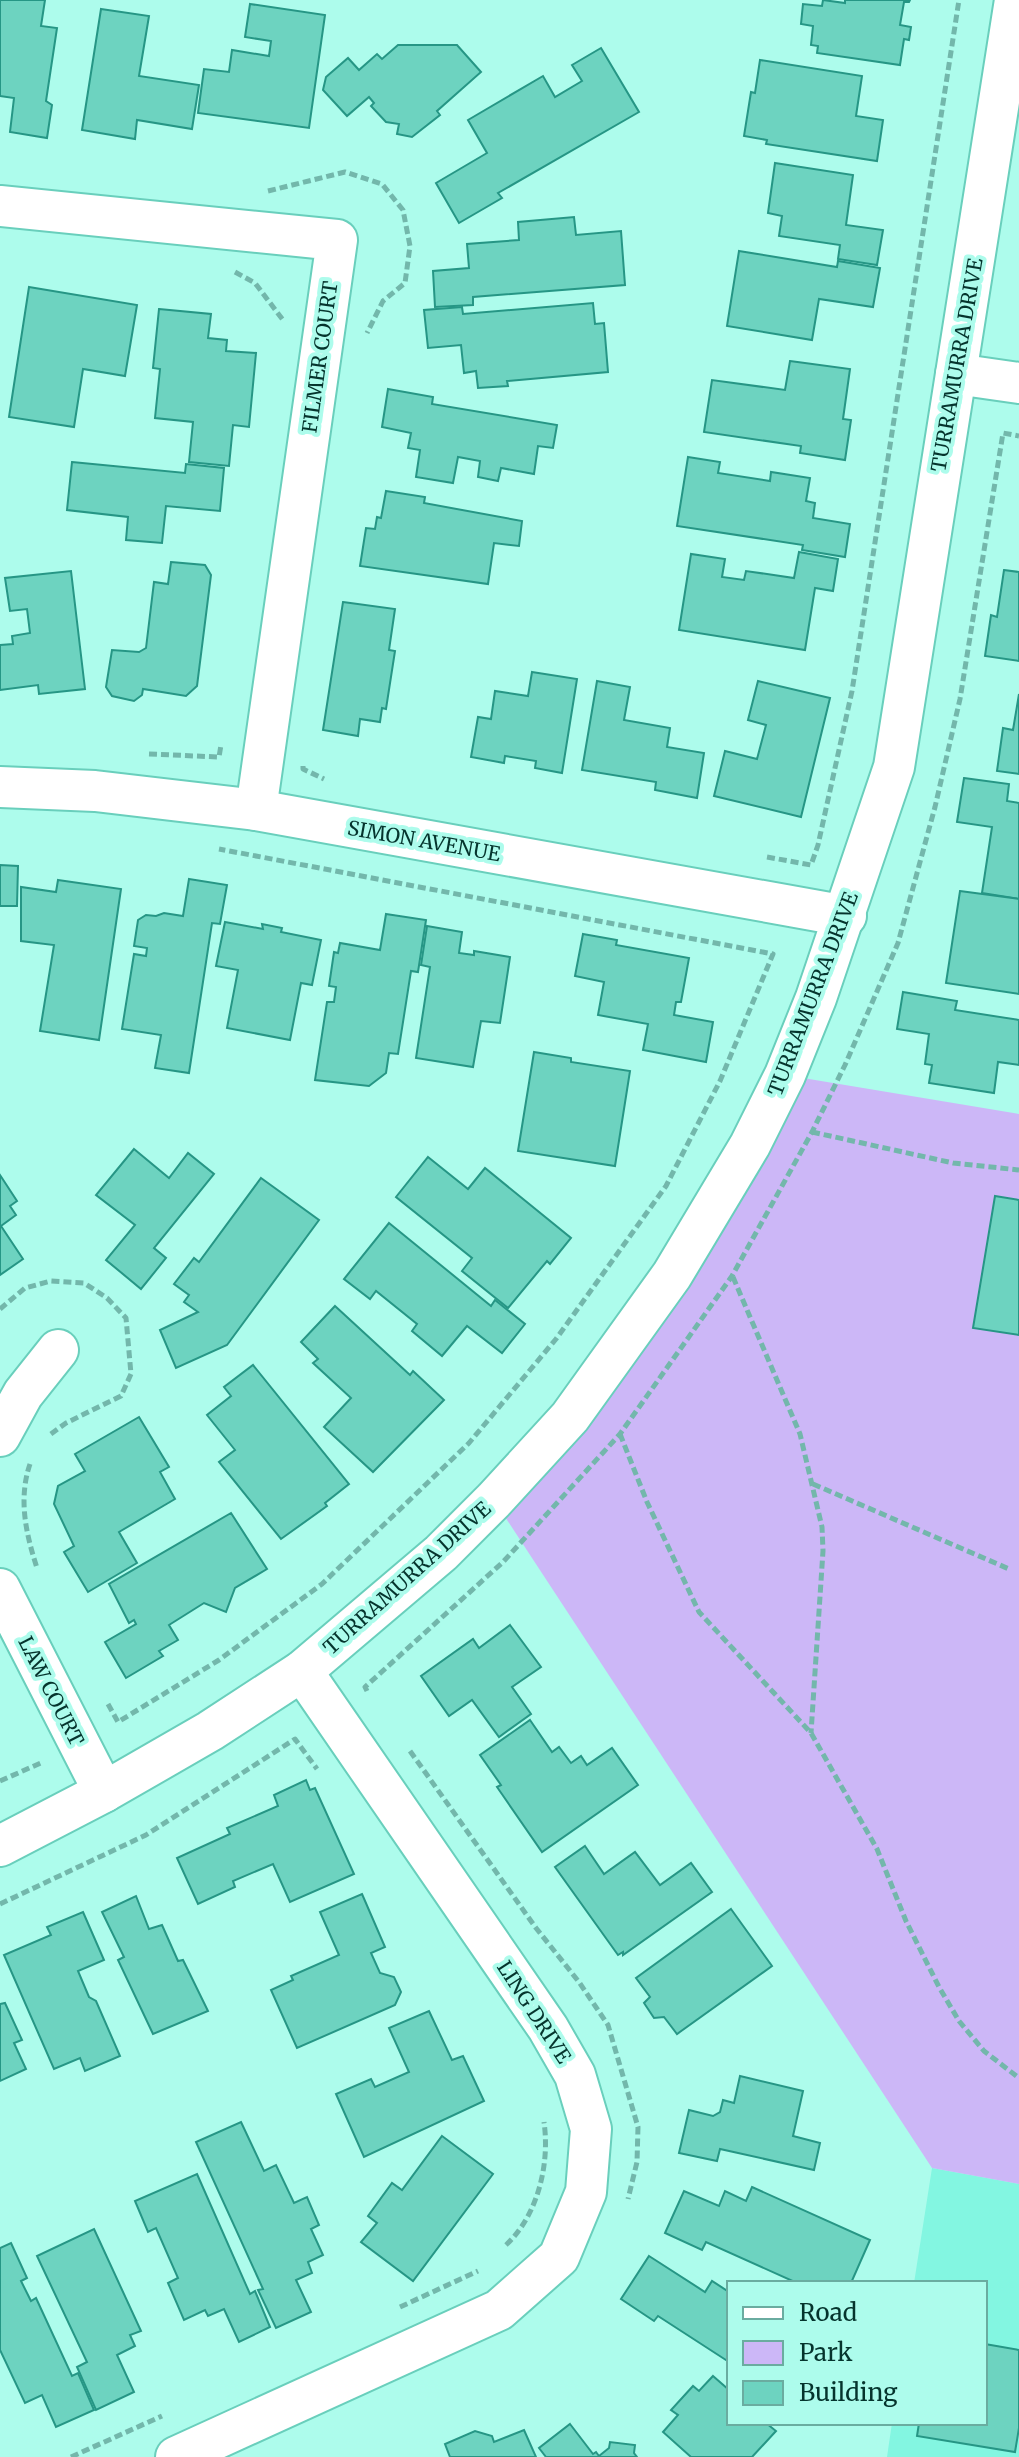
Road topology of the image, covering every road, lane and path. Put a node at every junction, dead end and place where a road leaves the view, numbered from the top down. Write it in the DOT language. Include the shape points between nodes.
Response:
graph roads {
  1 [pos="959,0"];
  2 [pos="1015,0"];
  3 [pos="0,206"];
  4 [pos="233,270"];
  5 [pos="284,334"];
  6 [pos="956,374"];
  7 [pos="1019,383"];
  8 [pos="1003,433"];
  9 [pos="1019,436"];
  10 [pos="222,741"];
  11 [pos="219,757"];
  12 [pos="0,787"];
  13 [pos="256,810"];
  14 [pos="208,847"];
  15 [pos="811,865"];
  16 [pos="846,916"];
  17 [pos="812,1132"];
  18 [pos="1019,1170"];
  19 [pos="732,1276"];
  20 [pos="0,1309"];
  21 [pos="58,1350"];
  22 [pos="620,1434"];
  23 [pos="0,1436"];
  24 [pos="46,1438"];
  25 [pos="34,1457"];
  26 [pos="812,1484"];
  27 [pos="1009,1569"];
  28 [pos="39,1577"];
  29 [pos="0,1589"];
  30 [pos="302,1671"];
  31 [pos="365,1687"];
  32 [pos="104,1697"];
  33 [pos="374,1700"];
  34 [pos="811,1733"];
  35 [pos="410,1751"];
  36 [pos="46,1761"];
  37 [pos="322,1777"];
  38 [pos="0,1781"];
  39 [pos="104,1792"];
  40 [pos="0,1846"];
  41 [pos="0,1904"];
  42 [pos="1019,2078"];
  43 [pos="543,2115"];
  44 [pos="625,2207"];
  45 [pos="499,2252"];
  46 [pos="488,2262"];
  47 [pos="389,2312"];
  48 [pos="172,2411"];
  49 [pos="71,2457"];
  50 [pos="176,2457"];
  1 -- 15 [label="path" via="852,691"];
  2 -- 6 [label="street, TURRAMURRA DRIVE"];
  3 -- 13 [label="street, FILMER COURT" via="337,240"];
  4 -- 5 [label="path" via="264,294 283,318"];
  6 -- 7 [label="street"];
  6 -- 16 [label="street, TURRAMURRA DRIVE" via="894,767"];
  8 -- 9 [label="path"];
  10 -- 11 [label="path"];
  12 -- 13 [label="street, SIMON AVENUE" via="95,791"];
  13 -- 16 [label="street, SIMON AVENUE"];
  14 -- 32 [label="path" via="773,954 720,1081 666,1186 556,1339 469,1443 322,1584 219,1660 118,1722"];
  16 -- 30 [label="street, TURRAMURRA DRIVE" via="785,1075 750,1145 672,1275 570,1417 441,1553"];
  17 -- 18 [label="path" via="953,1163"];
  19 -- 26 [label="path" via="800,1434"];
  20 -- 24 [label="path" via="25,1288 51,1281 84,1283 126,1318 131,1374 121,1396"];
  21 -- 23 [label="street" via="23,1394"];
  22 -- 34 [label="path" via="699,1612"];
  25 -- 28 [label="path" via="28,1466 24,1514"];
  26 -- 27 [label="path"];
  26 -- 34 [label="path" via="823,1551"];
  29 -- 39 [label="street, LAW COURT"];
  30 -- 39 [label="street, TURRAMURRA DRIVE"];
  30 -- 50 [label="street, LING DRIVE" via="575,2075 591,2129 586,2192 559,2257 499,2310"];
  31 -- 33 [label="path"];
  34 -- 42 [label="path" via="877,1849 906,1921 959,2021 984,2051"];
  35 -- 44 [label="path" via="608,2025 638,2127 637,2162"];
  36 -- 38 [label="path"];
  37 -- 41 [label="path" via="295,1739 146,1835"];
  39 -- 40 [label="street, TURRAMURRA DRIVE"];
  43 -- 45 [label="path" via="543,2176 530,2211"];
  46 -- 47 [label="path"];
  48 -- 49 [label="path"];
}
